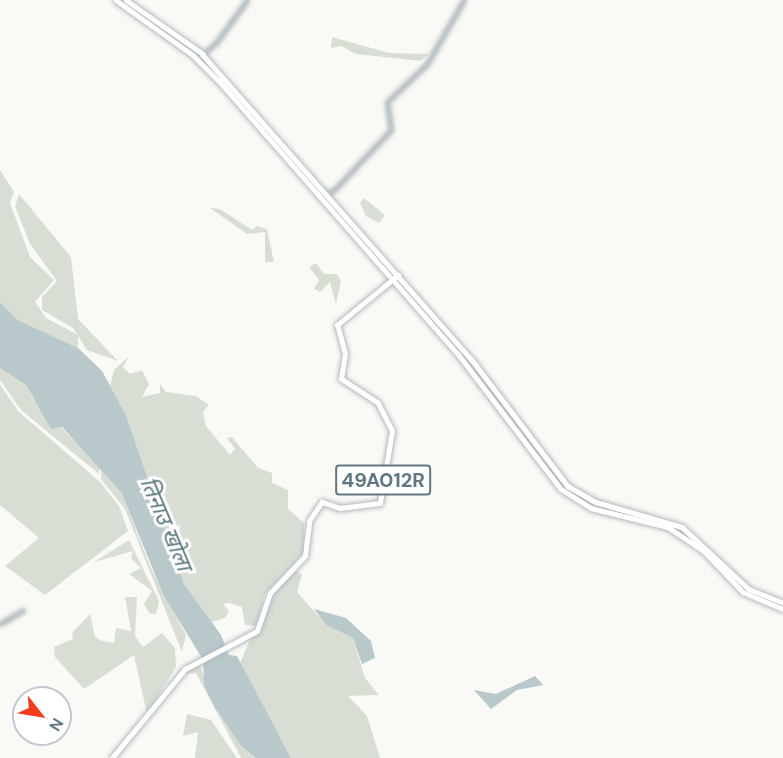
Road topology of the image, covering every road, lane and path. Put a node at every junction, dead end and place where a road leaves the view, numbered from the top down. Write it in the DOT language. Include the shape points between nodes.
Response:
graph roads {
  1 [pos="116,0"];
  2 [pos="126,0"];
  3 [pos="247,0"];
  4 [pos="464,0"];
  5 [pos="203,55"];
  6 [pos="197,59"];
  7 [pos="325,193"];
  8 [pos="320,196"];
  9 [pos="398,275"];
  10 [pos="392,280"];
  11 [pos="783,603"];
  12 [pos="783,609"];
  13 [pos="23,610"];
  14 [pos="0,624"];
  15 [pos="112,758"];
  1 -- 6 [label="main road"];
  2 -- 5 [label="main road"];
  3 -- 5 [label="street"];
  4 -- 7 [label="street" via="427,64 387,102 391,130 334,190"];
  5 -- 6 [label="street"];
  5 -- 7 [label="main road"];
  6 -- 8 [label="main road"];
  7 -- 8 [label="street"];
  7 -- 9 [label="main road"];
  8 -- 10 [label="main road"];
  9 -- 10 [label="main road"];
  9 -- 11 [label="main road" via="476,365 568,486 596,502 682,527 749,589"];
  10 -- 12 [label="main road" via="465,363 561,489 591,508 668,527 704,551 743,592"];
  10 -- 15 [label="main road, 49A012R" via="337,325 345,354 340,379 378,403 392,431 380,503 340,508 322,502 309,520 305,556 270,592 257,631 199,660 178,676"];
  13 -- 14 [label="street"];
}
